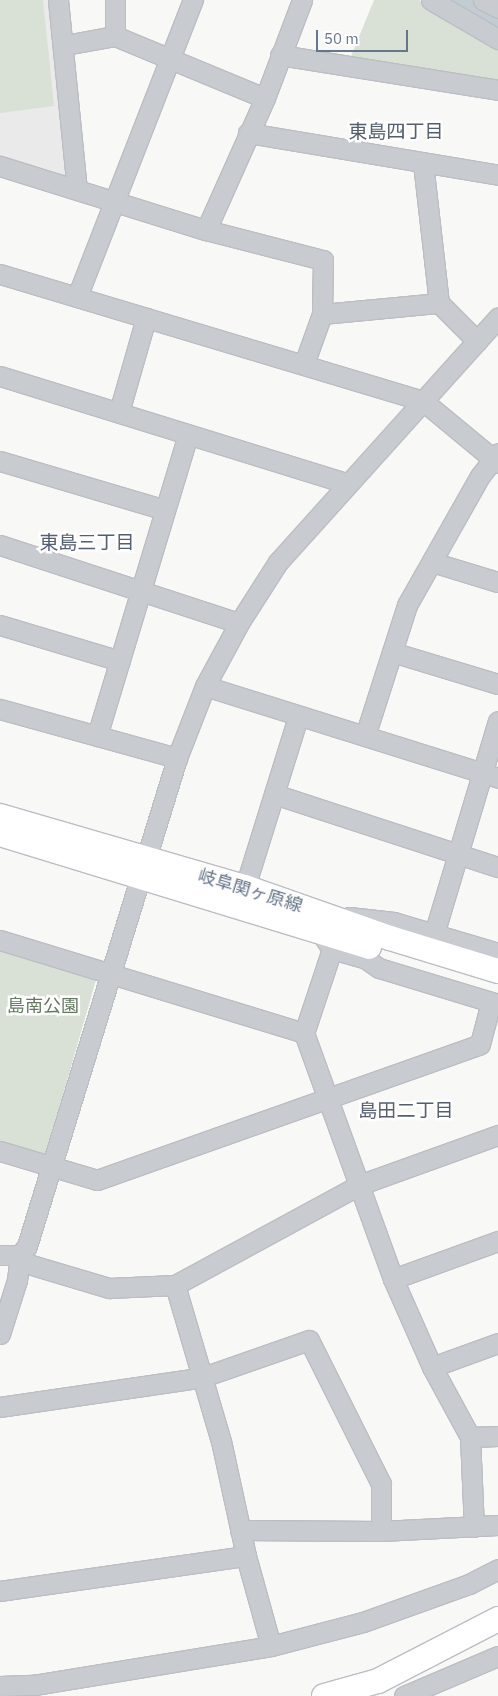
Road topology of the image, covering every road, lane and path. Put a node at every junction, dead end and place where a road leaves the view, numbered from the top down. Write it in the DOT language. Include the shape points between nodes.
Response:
graph roads {
  1 [pos="58,0"];
  2 [pos="115,0"];
  3 [pos="193,0"];
  4 [pos="302,0"];
  5 [pos="431,0"];
  6 [pos="483,0"];
  7 [pos="498,8"];
  8 [pos="115,36"];
  9 [pos="498,39"];
  10 [pos="65,45"];
  11 [pos="280,55"];
  12 [pos="169,59"];
  13 [pos="498,90"];
  14 [pos="264,98"];
  15 [pos="248,133"];
  16 [pos="423,163"];
  17 [pos="0,166"];
  18 [pos="498,175"];
  19 [pos="77,189"];
  20 [pos="113,201"];
  21 [pos="206,230"];
  22 [pos="0,274"];
  23 [pos="77,297"];
  24 [pos="439,302"];
  25 [pos="322,314"];
  26 [pos="146,318"];
  27 [pos="498,318"];
  28 [pos="477,341"];
  29 [pos="304,364"];
  30 [pos="0,376"];
  31 [pos="423,401"];
  32 [pos="119,412"];
  33 [pos="188,435"];
  34 [pos="496,459"];
  35 [pos="0,461"];
  36 [pos="348,484"];
  37 [pos="165,510"];
  38 [pos="0,545"];
  39 [pos="432,562"];
  40 [pos="498,582"];
  41 [pos="141,588"];
  42 [pos="239,622"];
  43 [pos="0,625"];
  44 [pos="392,652"];
  45 [pos="120,661"];
  46 [pos="498,684"];
  47 [pos="205,686"];
  48 [pos="0,709"];
  49 [pos="298,717"];
  50 [pos="498,720"];
  51 [pos="97,736"];
  52 [pos="365,736"];
  53 [pos="177,758"];
  54 [pos="490,776"];
  55 [pos="274,794"];
  56 [pos="0,816"];
  57 [pos="0,834"];
  58 [pos="459,853"];
  59 [pos="498,867"];
  60 [pos="143,868"];
  61 [pos="245,887"];
  62 [pos="325,931"];
  63 [pos="434,934"];
  64 [pos="0,940"];
  65 [pos="387,945"];
  66 [pos="498,953"];
  67 [pos="498,971"];
  68 [pos="111,975"];
  69 [pos="496,998"];
  70 [pos="304,1033"];
  71 [pos="328,1099"];
  72 [pos="498,1135"];
  73 [pos="0,1151"];
  74 [pos="52,1166"];
  75 [pos="359,1185"];
  76 [pos="498,1241"];
  77 [pos="0,1255"];
  78 [pos="20,1255"];
  79 [pos="393,1279"];
  80 [pos="175,1285"];
  81 [pos="0,1334"];
  82 [pos="498,1344"];
  83 [pos="432,1367"];
  84 [pos="200,1378"];
  85 [pos="0,1407"];
  86 [pos="498,1436"];
  87 [pos="470,1437"];
  88 [pos="498,1526"];
  89 [pos="474,1527"];
  90 [pos="240,1530"];
  91 [pos="382,1531"];
  92 [pos="246,1556"];
  93 [pos="498,1569"];
  94 [pos="0,1591"];
  95 [pos="498,1619"];
  96 [pos="271,1646"];
  97 [pos="498,1656"];
  98 [pos="0,1686"];
  99 [pos="324,1696"];
  100 [pos="404,1696"];
  1 -- 10 [label="street"];
  2 -- 8 [label="street"];
  3 -- 12 [label="street"];
  4 -- 11 [label="street"];
  5 -- 9 [label="street"];
  6 -- 7 [label="street"];
  8 -- 10 [label="street"];
  8 -- 12 [label="street"];
  10 -- 19 [label="street"];
  11 -- 13 [label="street"];
  11 -- 14 [label="street"];
  12 -- 14 [label="street"];
  12 -- 20 [label="street"];
  14 -- 15 [label="street"];
  15 -- 16 [label="street"];
  15 -- 21 [label="street"];
  16 -- 18 [label="street"];
  16 -- 24 [label="street"];
  17 -- 19 [label="street"];
  19 -- 20 [label="street"];
  20 -- 21 [label="street"];
  20 -- 23 [label="street"];
  21 -- 25 [label="street" via="323,260"];
  22 -- 23 [label="street"];
  23 -- 26 [label="street"];
  24 -- 25 [label="street"];
  24 -- 28 [label="street"];
  25 -- 29 [label="street"];
  26 -- 29 [label="street"];
  26 -- 32 [label="street"];
  27 -- 28 [label="street"];
  28 -- 31 [label="street"];
  29 -- 31 [label="street"];
  30 -- 32 [label="street"];
  31 -- 34 [label="street"];
  31 -- 36 [label="street"];
  32 -- 33 [label="street"];
  33 -- 36 [label="street"];
  33 -- 37 [label="street"];
  34 -- 39 [label="street"];
  35 -- 37 [label="street"];
  36 -- 42 [label="street" via="278,562"];
  37 -- 41 [label="street"];
  38 -- 41 [label="street"];
  39 -- 40 [label="street"];
  39 -- 44 [label="street" via="407,605"];
  41 -- 42 [label="street"];
  41 -- 45 [label="street"];
  42 -- 47 [label="street"];
  43 -- 45 [label="street"];
  44 -- 46 [label="street"];
  44 -- 52 [label="street"];
  45 -- 51 [label="street"];
  47 -- 49 [label="street"];
  47 -- 53 [label="street"];
  48 -- 51 [label="street"];
  49 -- 52 [label="street"];
  49 -- 55 [label="street"];
  50 -- 54 [label="street"];
  51 -- 53 [label="street"];
  52 -- 54 [label="street"];
  53 -- 60 [label="street"];
  54 -- 58 [label="street"];
  55 -- 58 [label="street"];
  55 -- 61 [label="street"];
  56 -- 60 [label="main road, 岐阜関ヶ原線"];
  57 -- 60 [label="main road, 岐阜関ヶ原線"];
  58 -- 59 [label="street"];
  58 -- 63 [label="street"];
  60 -- 61 [label="main road, 岐阜関ヶ原線"];
  60 -- 62 [label="main road, 岐阜関ヶ原線"];
  60 -- 68 [label="street"];
  61 -- 62 [label="main road, 岐阜関ヶ原線"];
  62 -- 63 [label="street" via="394,922"];
  62 -- 65 [label="main road, 岐阜関ヶ原線"];
  62 -- 69 [label="street" via="379,968"];
  62 -- 70 [label="street"];
  63 -- 66 [label="street"];
  64 -- 68 [label="street"];
  65 -- 67 [label="main road, 岐阜関ヶ原線"];
  65 -- 69 [label="main road, 岐阜関ヶ原線"];
  68 -- 70 [label="street"];
  68 -- 74 [label="street"];
  69 -- 71 [label="street" via="480,1044"];
  70 -- 71 [label="street"];
  71 -- 74 [label="street" via="97,1180"];
  71 -- 75 [label="street"];
  72 -- 75 [label="street"];
  73 -- 74 [label="street"];
  74 -- 78 [label="street" via="27,1246"];
  75 -- 79 [label="street"];
  75 -- 80 [label="street"];
  76 -- 79 [label="street"];
  77 -- 78 [label="street"];
  78 -- 80 [label="street" via="25,1264 110,1288"];
  78 -- 81 [label="street"];
  79 -- 83 [label="street"];
  80 -- 84 [label="street"];
  82 -- 83 [label="street"];
  83 -- 87 [label="street"];
  84 -- 85 [label="street"];
  84 -- 90 [label="street" via="221,1441"];
  84 -- 91 [label="street" via="309,1340 381,1484"];
  86 -- 87 [label="street"];
  87 -- 89 [label="street"];
  88 -- 89 [label="street"];
  89 -- 91 [label="street"];
  90 -- 91 [label="street"];
  90 -- 92 [label="street"];
  92 -- 94 [label="street"];
  92 -- 96 [label="street"];
  93 -- 96 [label="street" via="468,1584 363,1622"];
  95 -- 99 [label="main road" via="378,1681"];
  96 -- 98 [label="street" via="34,1685"];
  97 -- 100 [label="street"];
}
